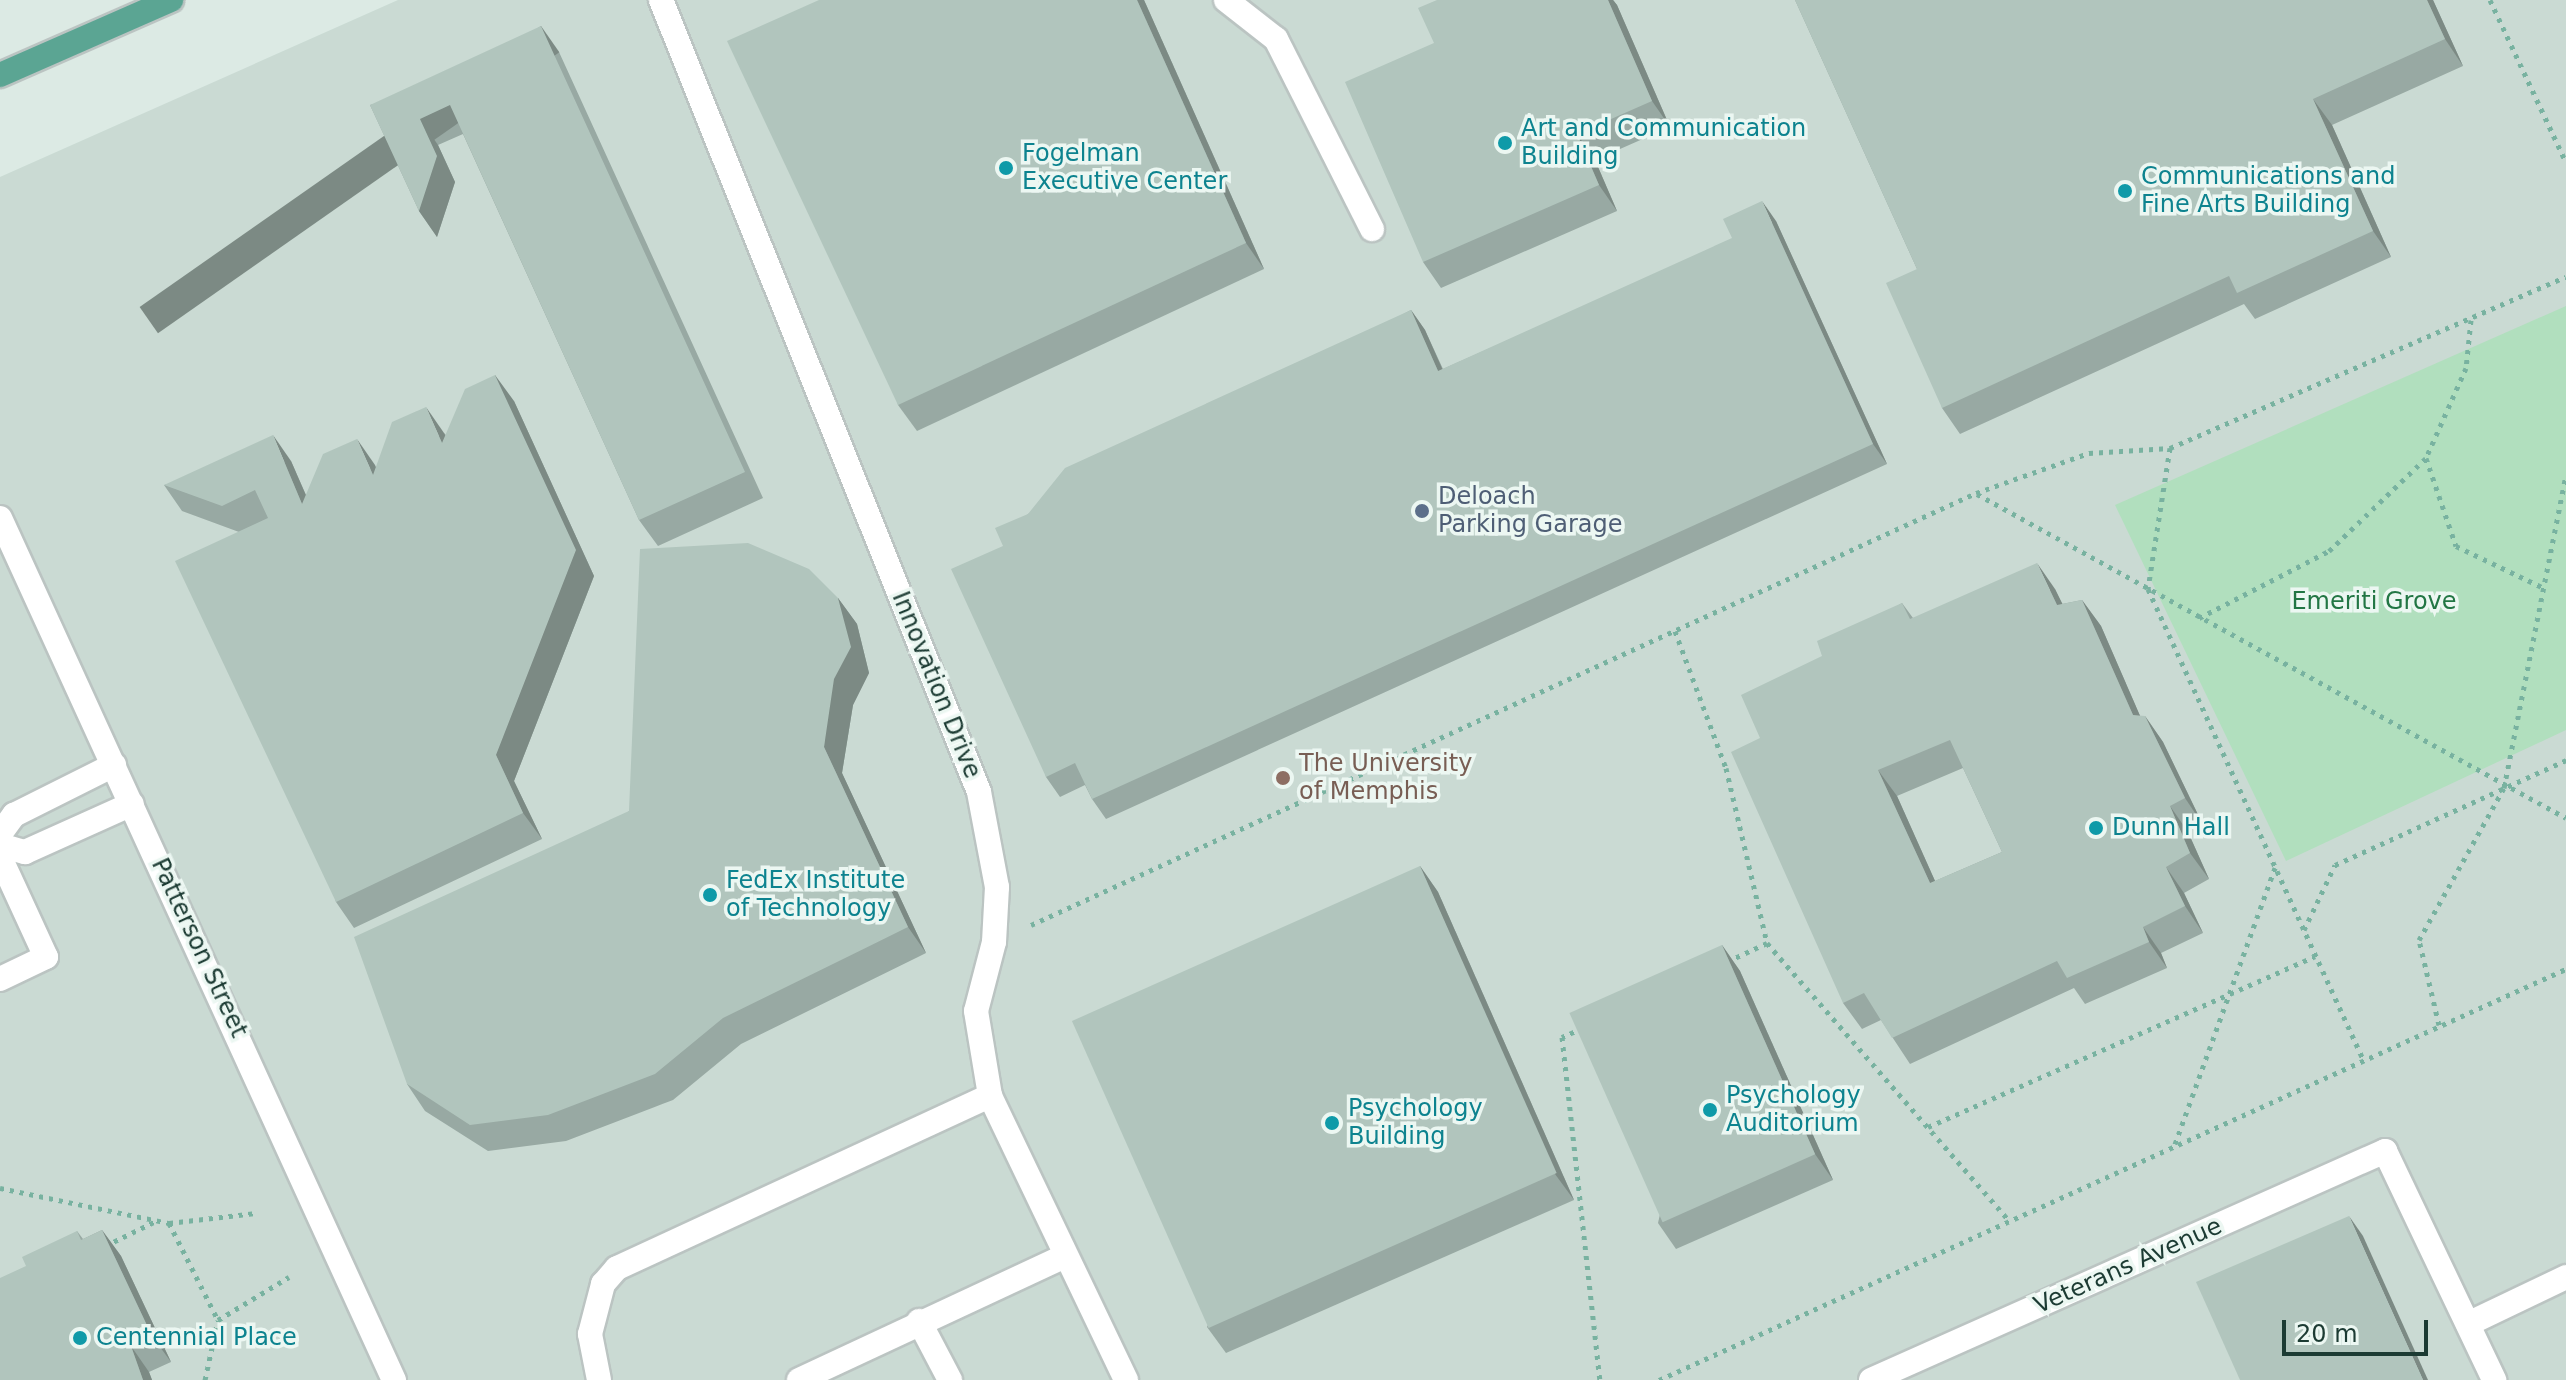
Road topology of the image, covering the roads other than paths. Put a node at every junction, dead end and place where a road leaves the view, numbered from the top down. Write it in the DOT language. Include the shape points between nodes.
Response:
graph roads {
  1 [pos="171,0"];
  2 [pos="661,0"];
  3 [pos="1226,0"];
  4 [pos="0,75"];
  5 [pos="1372,229"];
  6 [pos="0,518"];
  7 [pos="114,765"];
  8 [pos="132,804"];
  9 [pos="0,834"];
  10 [pos="0,845"];
  11 [pos="0,857"];
  12 [pos="0,979"];
  13 [pos="990,1096"];
  14 [pos="1065,1256"];
  15 [pos="2566,1277"];
  16 [pos="919,1321"];
  17 [pos="2468,1324"];
  18 [pos="394,1380"];
  19 [pos="599,1380"];
  20 [pos="799,1380"];
  21 [pos="950,1380"];
  22 [pos="1126,1380"];
  23 [pos="1871,1380"];
  24 [pos="2494,1380"];
  1 -- 4 [label="main road"];
  2 -- 13 [label="street, Innovation Drive" via="979,792 997,887 994,942 976,1011"];
  3 -- 5 [label="street" via="1276,39"];
  6 -- 7 [label="street, Patterson Street"];
  7 -- 8 [label="street, Patterson Street"];
  7 -- 9 [label="street" via="14,815"];
  8 -- 10 [label="street" via="25,852"];
  8 -- 18 [label="street, Patterson Street"];
  11 -- 12 [label="street" via="46,957"];
  13 -- 14 [label="street, Innovation Drive"];
  13 -- 19 [label="street" via="617,1268 603,1284 590,1334"];
  14 -- 16 [label="street"];
  14 -- 22 [label="street, Innovation Drive"];
  15 -- 17 [label="street"];
  16 -- 20 [label="street"];
  16 -- 21 [label="street"];
  17 -- 23 [label="street, Veterans Avenue" via="2385,1151"];
  17 -- 24 [label="street"];
}
